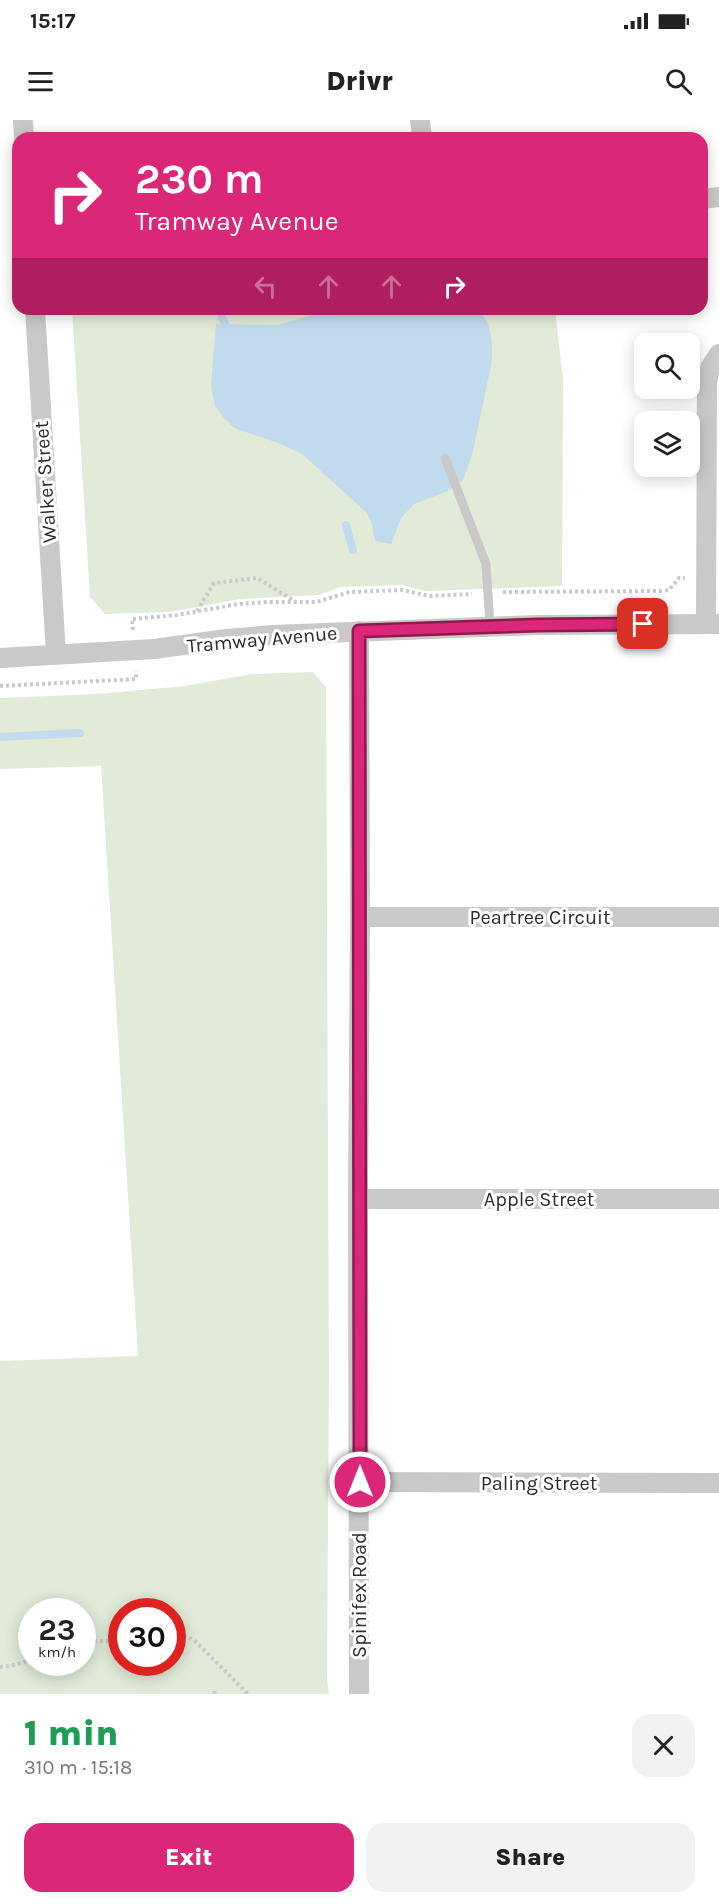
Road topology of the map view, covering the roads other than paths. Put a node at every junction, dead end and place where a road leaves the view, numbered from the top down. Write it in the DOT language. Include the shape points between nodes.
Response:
graph roads {
  1 [pos="34,315"];
  2 [pos="719,354"];
  3 [pos="445,458"];
  4 [pos="713,624"];
  5 [pos="490,626"];
  6 [pos="359,631"];
  7 [pos="56,654"];
  8 [pos="0,658"];
  9 [pos="360,917"];
  10 [pos="719,917"];
  11 [pos="358,1199"];
  12 [pos="719,1199"];
  13 [pos="360,1482"];
  14 [pos="719,1484"];
  15 [pos="359,1694"];
  1 -- 7 [label="street, Walker Street"];
  2 -- 4 [label="street" via="707,383"];
  3 -- 5 [label="lane" via="486,564"];
  4 -- 5 [label="street, Tramway Avenue"];
  5 -- 6 [label="street, Tramway Avenue"];
  6 -- 7 [label="street, Tramway Avenue"];
  6 -- 9 [label="street, Spinifex Road"];
  7 -- 8 [label="street, Tramway Avenue"];
  9 -- 10 [label="street, Peartree Circuit"];
  9 -- 11 [label="street, Spinifex Road"];
  11 -- 12 [label="street, Apple Street"];
  11 -- 13 [label="street, Spinifex Road"];
  13 -- 14 [label="street, Paling Street"];
  13 -- 15 [label="street, Spinifex Road"];
}
